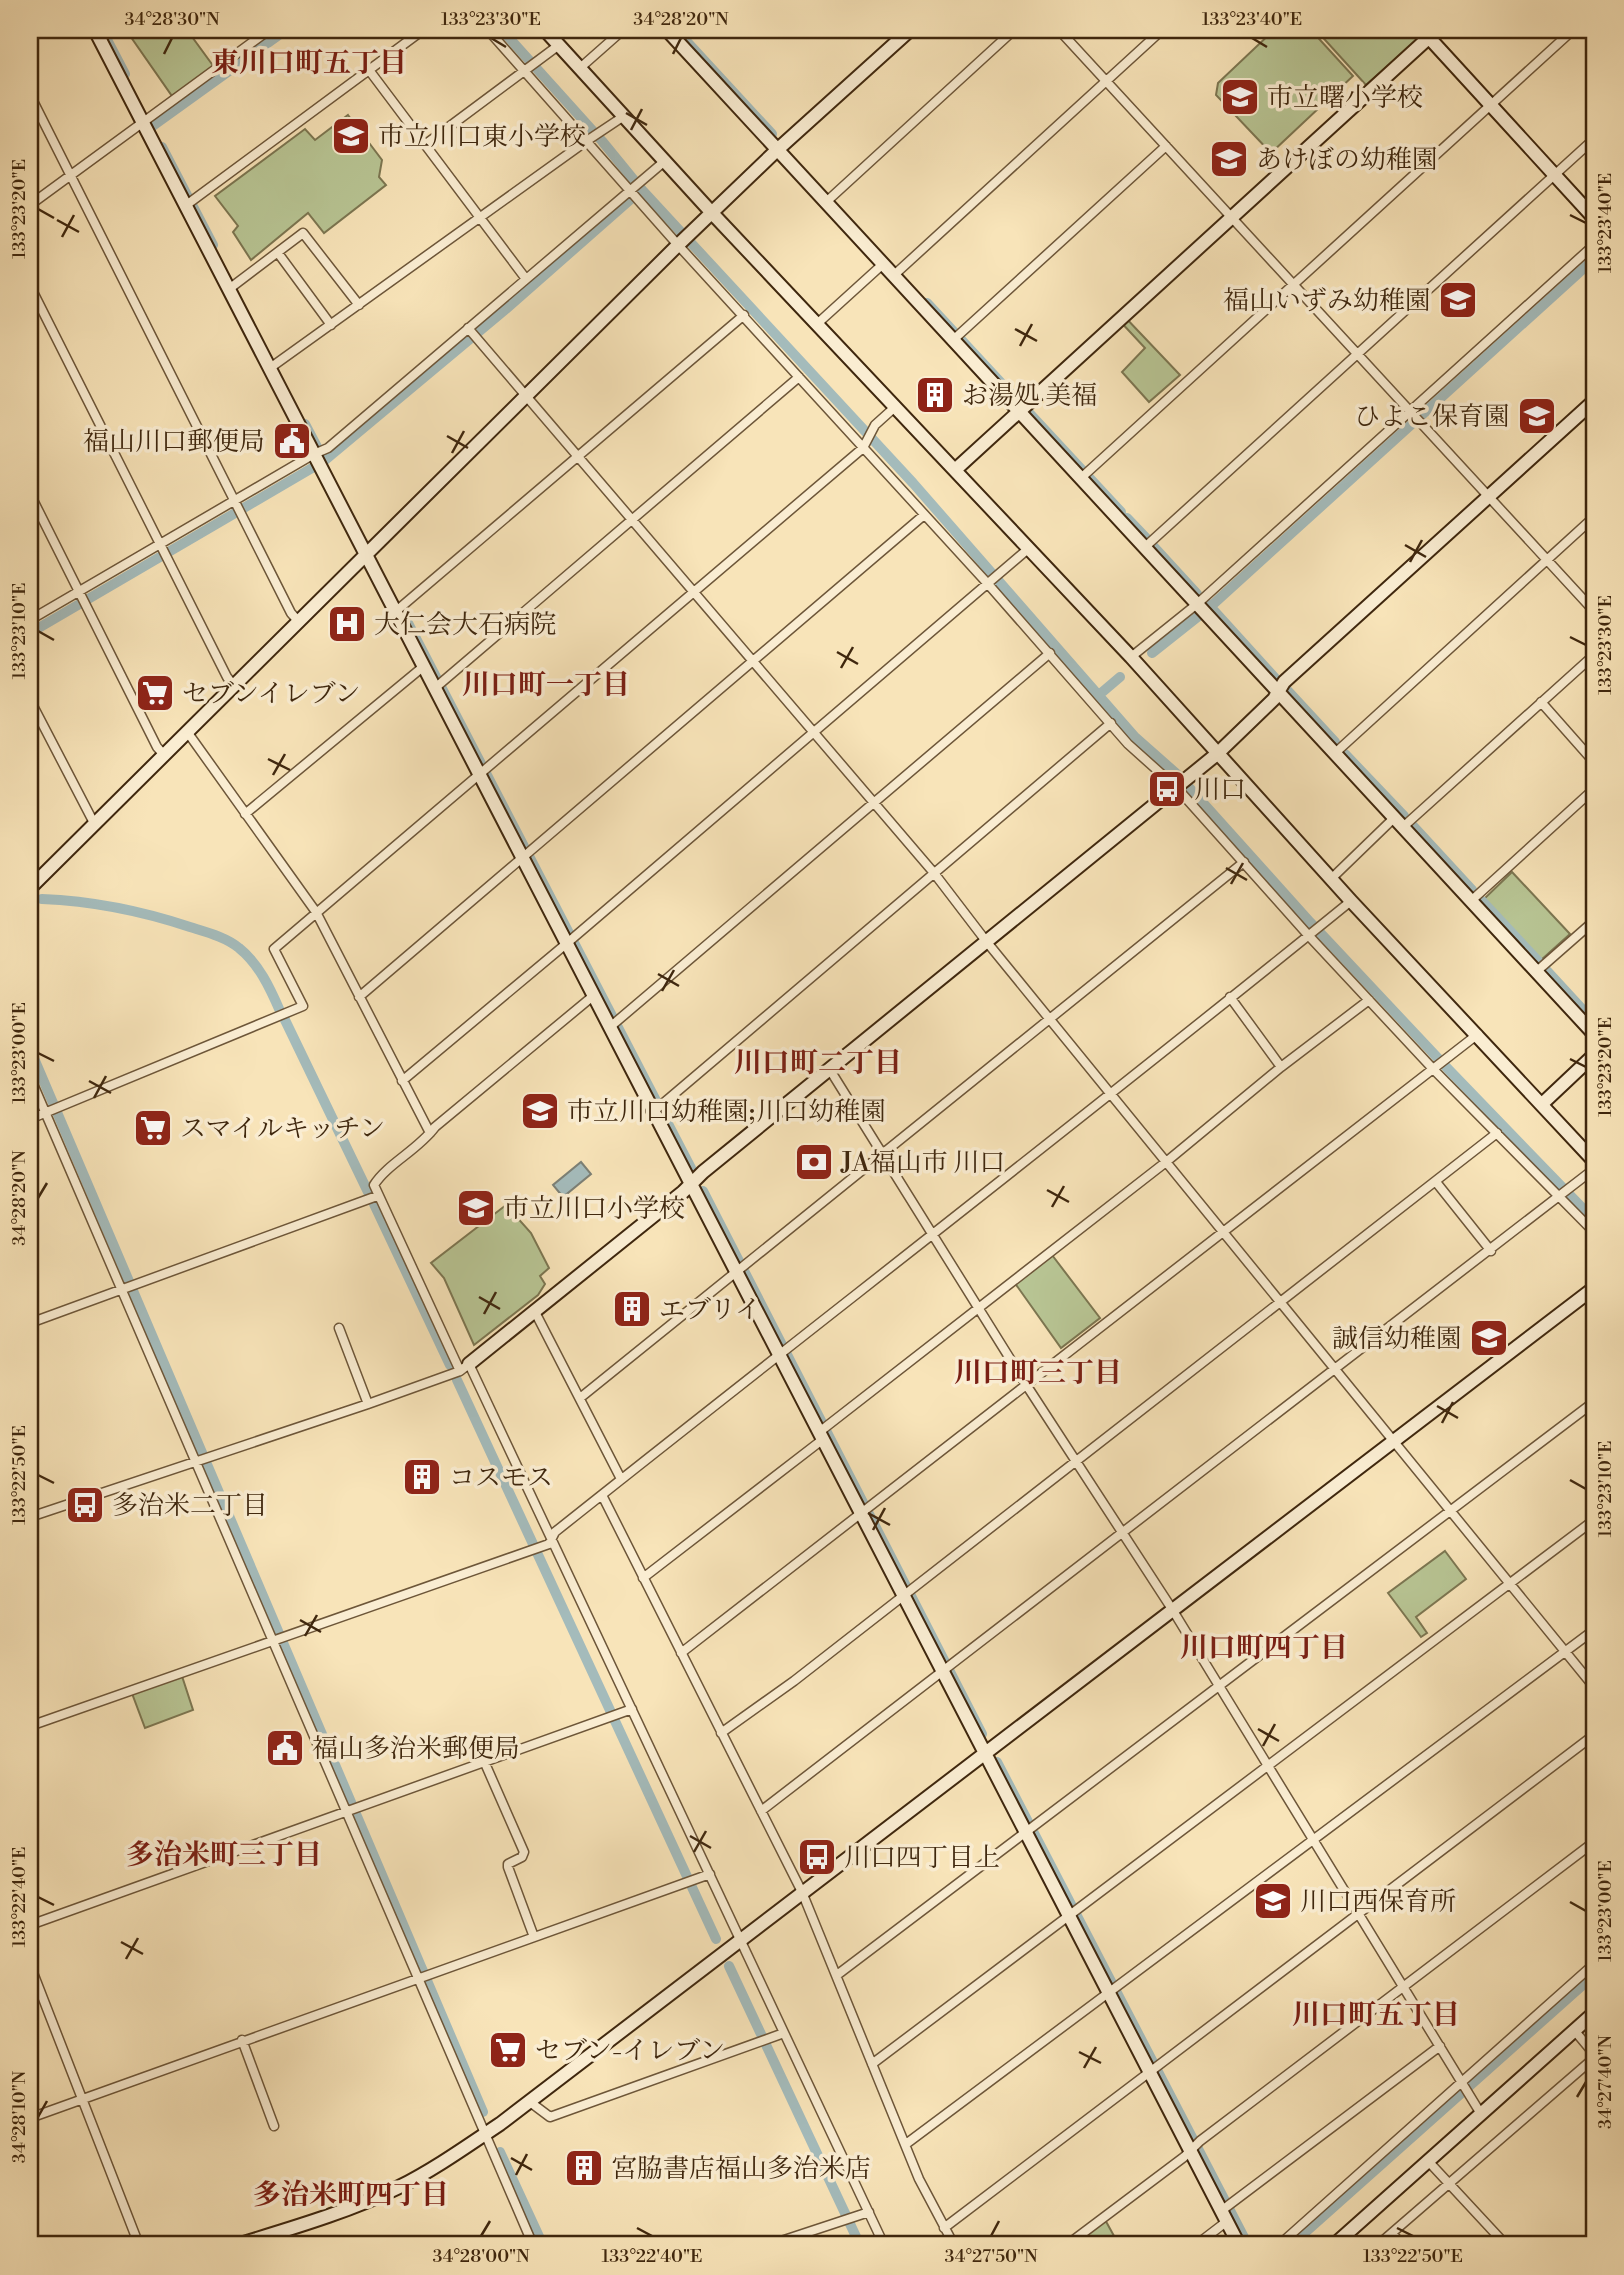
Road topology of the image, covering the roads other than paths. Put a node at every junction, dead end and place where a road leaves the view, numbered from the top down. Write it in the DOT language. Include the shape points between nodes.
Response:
graph roads {
  1 [pos="113,30"];
  2 [pos="269,30"];
  3 [pos="423,30"];
  4 [pos="488,30"];
  5 [pos="545,30"];
  6 [pos="623,30"];
  7 [pos="667,30"];
  8 [pos="910,30"];
  9 [pos="1014,30"];
  10 [pos="1059,30"];
  11 [pos="1162,30"];
  12 [pos="1573,30"];
  13 [pos="1429,32"];
  14 [pos="97,35"];
  15 [pos="559,45"];
  16 [pos="580,68"];
  17 [pos="369,70"];
  18 [pos="525,71"];
  19 [pos="1106,81"];
  20 [pos="30,95"];
  21 [pos="1491,104"];
  22 [pos="624,116"];
  23 [pos="143,122"];
  24 [pos="1594,139"];
  25 [pos="585,142"];
  26 [pos="426,144"];
  27 [pos="1166,146"];
  28 [pos="777,150"];
  29 [pos="666,160"];
  30 [pos="70,175"];
  31 [pos="1555,175"];
  32 [pos="632,193"];
  33 [pos="825,202"];
  34 [pos="30,205"];
  35 [pos="185,206"];
  36 [pos="712,212"];
  37 [pos="1230,217"];
  38 [pos="480,218"];
  39 [pos="1594,218"];
  40 [pos="679,244"];
  41 [pos="1594,245"];
  42 [pos="278,253"];
  43 [pos="883,264"];
  44 [pos="893,275"];
  45 [pos="526,279"];
  46 [pos="1293,284"];
  47 [pos="30,286"];
  48 [pos="229,289"];
  49 [pos="359,305"];
  50 [pos="744,315"];
  51 [pos="818,323"];
  52 [pos="331,325"];
  53 [pos="468,328"];
  54 [pos="952,341"];
  55 [pos="1358,354"];
  56 [pos="270,368"];
  57 [pos="799,377"];
  58 [pos="526,394"];
  59 [pos="1594,401"];
  60 [pos="895,407"];
  61 [pos="1018,410"];
  62 [pos="1413,412"];
  63 [pos="863,448"];
  64 [pos="578,456"];
  65 [pos="316,459"];
  66 [pos="955,470"];
  67 [pos="1081,478"];
  68 [pos="30,494"];
  69 [pos="1489,496"];
  70 [pos="236,501"];
  71 [pos="925,515"];
  72 [pos="1594,517"];
  73 [pos="633,520"];
  74 [pos="161,546"];
  75 [pos="1145,547"];
  76 [pos="1028,549"];
  77 [pos="366,556"];
  78 [pos="1547,559"];
  79 [pos="988,584"];
  80 [pos="693,591"];
  81 [pos="79,593"];
  82 [pos="1202,609"];
  83 [pos="1594,611"];
  84 [pos="395,612"];
  85 [pos="30,620"];
  86 [pos="299,622"];
  87 [pos="1050,653"];
  88 [pos="1594,655"];
  89 [pos="1131,657"];
  90 [pos="753,661"];
  91 [pos="424,666"];
  92 [pos="234,685"];
  93 [pos="435,688"];
  94 [pos="1278,692"];
  95 [pos="30,700"];
  96 [pos="1541,702"];
  97 [pos="1111,723"];
  98 [pos="814,732"];
  99 [pos="188,733"];
  100 [pos="1217,754"];
  101 [pos="1334,754"];
  102 [pos="165,756"];
  103 [pos="1594,761"];
  104 [pos="478,773"];
  105 [pos="1183,782"];
  106 [pos="1594,789"];
  107 [pos="874,803"];
  108 [pos="246,814"];
  109 [pos="1399,823"];
  110 [pos="95,825"];
  111 [pos="522,858"];
  112 [pos="1244,862"];
  113 [pos="934,873"];
  114 [pos="1332,878"];
  115 [pos="32,884"];
  116 [pos="1472,900"];
  117 [pos="1351,901"];
  118 [pos="316,912"];
  119 [pos="1594,921"];
  120 [pos="1309,936"];
  121 [pos="986,941"];
  122 [pos="566,944"];
  123 [pos="1537,971"];
  124 [pos="593,996"];
  125 [pos="359,997"];
  126 [pos="1230,998"];
  127 [pos="1369,1000"];
  128 [pos="1050,1018"];
  129 [pos="610,1027"];
  130 [pos="1478,1034"];
  131 [pos="1594,1034"];
  132 [pos="1594,1055"];
  133 [pos="1281,1068"];
  134 [pos="830,1070"];
  135 [pos="1434,1070"];
  136 [pos="30,1077"];
  137 [pos="402,1081"];
  138 [pos="1110,1093"];
  139 [pos="1542,1104"];
  140 [pos="51,1110"];
  141 [pos="653,1112"];
  142 [pos="30,1119"];
  143 [pos="430,1133"];
  144 [pos="1497,1133"];
  145 [pos="881,1154"];
  146 [pos="1594,1161"];
  147 [pos="1166,1162"];
  148 [pos="1594,1169"];
  149 [pos="1436,1182"];
  150 [pos="690,1185"];
  151 [pos="377,1196"];
  152 [pos="1559,1196"];
  153 [pos="1594,1232"];
  154 [pos="1225,1233"];
  155 [pos="933,1235"];
  156 [pos="1491,1251"];
  157 [pos="735,1271"];
  158 [pos="127,1288"];
  159 [pos="1594,1288"];
  160 [pos="1281,1301"];
  161 [pos="978,1309"];
  162 [pos="534,1310"];
  163 [pos="30,1323"];
  164 [pos="339,1328"];
  165 [pos="778,1356"];
  166 [pos="465,1367"];
  167 [pos="1336,1368"];
  168 [pos="1027,1386"];
  169 [pos="580,1398"];
  170 [pos="1594,1402"];
  171 [pos="368,1404"];
  172 [pos="820,1436"];
  173 [pos="1393,1440"];
  174 [pos="201,1460"];
  175 [pos="1077,1461"];
  176 [pos="621,1479"];
  177 [pos="601,1495"];
  178 [pos="1448,1510"];
  179 [pos="861,1514"];
  180 [pos="30,1517"];
  181 [pos="1594,1520"];
  182 [pos="1123,1533"];
  183 [pos="552,1538"];
  184 [pos="643,1578"];
  185 [pos="1511,1583"];
  186 [pos="903,1597"];
  187 [pos="1172,1609"];
  188 [pos="1594,1630"];
  189 [pos="278,1639"];
  190 [pos="1567,1651"];
  191 [pos="681,1653"];
  192 [pos="942,1671"];
  193 [pos="1219,1686"];
  194 [pos="1594,1686"];
  195 [pos="632,1709"];
  196 [pos="30,1726"];
  197 [pos="721,1733"];
  198 [pos="1594,1735"];
  199 [pos="984,1752"];
  200 [pos="484,1761"];
  201 [pos="1269,1766"];
  202 [pos="351,1810"];
  203 [pos="761,1811"];
  204 [pos="1025,1832"];
  205 [pos="1314,1841"];
  206 [pos="1594,1842"];
  207 [pos="710,1874"];
  208 [pos="802,1892"];
  209 [pos="1360,1914"];
  210 [pos="1068,1916"];
  211 [pos="30,1925"];
  212 [pos="534,1937"];
  213 [pos="740,1939"];
  214 [pos="1594,1964"];
  215 [pos="30,1965"];
  216 [pos="837,1975"];
  217 [pos="422,1976"];
  218 [pos="1402,1987"];
  219 [pos="1109,1994"];
  220 [pos="1594,2013"];
  221 [pos="1574,2031"];
  222 [pos="784,2033"];
  223 [pos="242,2040"];
  224 [pos="1440,2046"];
  225 [pos="1594,2056"];
  226 [pos="872,2064"];
  227 [pos="1149,2071"];
  228 [pos="1461,2082"];
  229 [pos="82,2100"];
  230 [pos="530,2102"];
  231 [pos="1482,2114"];
  232 [pos="30,2118"];
  233 [pos="274,2126"];
  234 [pos="484,2135"];
  235 [pos="906,2144"];
  236 [pos="1190,2150"];
  237 [pos="1429,2162"];
  238 [pos="1449,2183"];
  239 [pos="869,2212"];
  240 [pos="1224,2216"];
  241 [pos="944,2228"];
  242 [pos="1392,2233"];
  243 [pos="791,2242"];
  244 [pos="139,2245"];
  245 [pos="237,2245"];
  246 [pos="533,2245"];
  247 [pos="769,2245"];
  248 [pos="884,2245"];
  249 [pos="954,2245"];
  250 [pos="1066,2245"];
  251 [pos="1196,2245"];
  252 [pos="1239,2245"];
  253 [pos="1279,2245"];
  254 [pos="1334,2245"];
  255 [pos="1378,2245"];
  256 [pos="1402,2245"];
  257 [pos="1506,2245"];
  1 -- 14 [label="street"];
  2 -- 23 [label="street"];
  3 -- 17 [label="street"];
  4 -- 18 [label="street"];
  5 -- 15 [label="street"];
  6 -- 16 [label="street"];
  7 -- 28 [label="street"];
  8 -- 28 [label="street"];
  9 -- 33 [label="street"];
  10 -- 19 [label="street"];
  11 -- 19 [label="street"];
  12 -- 21 [label="street"];
  13 -- 21 [label="street"];
  13 -- 37 [label="street"];
  14 -- 23 [label="street"];
  15 -- 16 [label="street"];
  15 -- 18 [label="street"];
  16 -- 22 [label="street"];
  17 -- 26 [label="street"];
  17 -- 35 [label="street"];
  18 -- 25 [label="street"];
  18 -- 26 [label="street"];
  19 -- 27 [label="street"];
  19 -- 44 [label="street"];
  20 -- 30 [label="street"];
  21 -- 31 [label="street"];
  21 -- 46 [label="street"];
  22 -- 25 [label="street"];
  22 -- 29 [label="street"];
  23 -- 30 [label="street"];
  23 -- 35 [label="street"];
  24 -- 31 [label="street"];
  25 -- 32 [label="street"];
  25 -- 38 [label="street"];
  26 -- 38 [label="street"];
  27 -- 37 [label="street"];
  27 -- 54 [label="street"];
  28 -- 33 [label="street"];
  28 -- 36 [label="street"];
  29 -- 32 [label="street"];
  29 -- 36 [label="street"];
  30 -- 34 [label="street"];
  30 -- 70 [label="street"];
  31 -- 39 [label="street"];
  31 -- 55 [label="street"];
  32 -- 40 [label="street"];
  32 -- 45 [label="street"];
  33 -- 43 [label="street"];
  35 -- 48 [label="street"];
  36 -- 40 [label="street"];
  36 -- 51 [label="street"];
  37 -- 46 [label="street"];
  37 -- 61 [label="street"];
  38 -- 45 [label="street"];
  38 -- 49 [label="street"];
  40 -- 50 [label="street"];
  40 -- 58 [label="street"];
  41 -- 62 [label="street"];
  42 -- 48 [label="street"];
  42 -- 49 [label="street" via="303,233 307,235"];
  42 -- 52 [label="street"];
  43 -- 44 [label="street"];
  43 -- 51 [label="street"];
  44 -- 54 [label="street"];
  45 -- 53 [label="street"];
  46 -- 55 [label="street"];
  46 -- 67 [label="street"];
  47 -- 74 [label="street"];
  48 -- 56 [label="street"];
  49 -- 52 [label="street"];
  50 -- 57 [label="street"];
  50 -- 64 [label="street"];
  51 -- 60 [label="street"];
  52 -- 56 [label="street"];
  53 -- 58 [label="street"];
  53 -- 65 [label="street"];
  54 -- 61 [label="street"];
  55 -- 62 [label="street"];
  55 -- 75 [label="street"];
  56 -- 65 [label="street"];
  57 -- 63 [label="street"];
  57 -- 73 [label="street"];
  58 -- 64 [label="street"];
  58 -- 77 [label="street"];
  59 -- 69 [label="street"];
  60 -- 63 [label="street" via="875,425"];
  60 -- 66 [label="street"];
  61 -- 66 [label="street"];
  61 -- 67 [label="street"];
  62 -- 69 [label="street"];
  62 -- 82 [label="street"];
  63 -- 71 [label="street"];
  63 -- 80 [label="street"];
  64 -- 73 [label="street"];
  64 -- 84 [label="street"];
  65 -- 70 [label="street"];
  65 -- 77 [label="street"];
  66 -- 76 [label="street"];
  67 -- 75 [label="street"];
  68 -- 81 [label="street"];
  69 -- 78 [label="street"];
  69 -- 94 [label="street"];
  70 -- 74 [label="street"];
  70 -- 86 [label="street"];
  71 -- 79 [label="street"];
  71 -- 90 [label="street"];
  72 -- 78 [label="street"];
  73 -- 80 [label="street"];
  73 -- 93 [label="street"];
  74 -- 81 [label="street"];
  74 -- 92 [label="street"];
  75 -- 82 [label="street"];
  76 -- 79 [label="street"];
  76 -- 89 [label="street"];
  77 -- 84 [label="street"];
  77 -- 86 [label="street"];
  78 -- 83 [label="street"];
  78 -- 101 [label="street"];
  79 -- 87 [label="street"];
  79 -- 98 [label="street"];
  80 -- 90 [label="street"];
  80 -- 104 [label="street"];
  81 -- 85 [label="street"];
  81 -- 102 [label="street"];
  82 -- 89 [label="street"];
  82 -- 94 [label="street"];
  84 -- 91 [label="street"];
  86 -- 92 [label="street"];
  87 -- 97 [label="street"];
  87 -- 107 [label="street"];
  88 -- 96 [label="street"];
  89 -- 100 [label="street"];
  90 -- 98 [label="street"];
  90 -- 111 [label="street"];
  91 -- 93 [label="street"];
  91 -- 108 [label="street"];
  92 -- 99 [label="street"];
  93 -- 104 [label="street"];
  94 -- 100 [label="street"];
  94 -- 101 [label="street"];
  95 -- 110 [label="street"];
  96 -- 103 [label="street"];
  96 -- 109 [label="street"];
  97 -- 105 [label="street" via="1128,744"];
  97 -- 113 [label="street"];
  98 -- 107 [label="street"];
  98 -- 122 [label="street"];
  99 -- 102 [label="street"];
  99 -- 108 [label="street"];
  100 -- 105 [label="street"];
  100 -- 114 [label="street"];
  101 -- 109 [label="street"];
  102 -- 110 [label="street"];
  104 -- 111 [label="street"];
  104 -- 118 [label="street"];
  105 -- 112 [label="street"];
  105 -- 121 [label="street"];
  106 -- 116 [label="street"];
  107 -- 113 [label="street"];
  107 -- 129 [label="street"];
  108 -- 118 [label="street"];
  109 -- 114 [label="street"];
  109 -- 116 [label="street"];
  110 -- 115 [label="street"];
  111 -- 122 [label="street"];
  111 -- 125 [label="street"];
  112 -- 120 [label="street"];
  112 -- 128 [label="street"];
  113 -- 121 [label="street"];
  113 -- 141 [label="street"];
  114 -- 117 [label="street"];
  116 -- 123 [label="street"];
  117 -- 120 [label="street"];
  117 -- 130 [label="street"];
  118 -- 125 [label="street"];
  118 -- 140 [label="street" via="274,949 303,1006"];
  119 -- 123 [label="street"];
  120 -- 126 [label="street"];
  120 -- 127 [label="street"];
  121 -- 128 [label="street"];
  121 -- 134 [label="street"];
  122 -- 124 [label="street"];
  122 -- 137 [label="street"];
  123 -- 131 [label="street"];
  124 -- 129 [label="street"];
  124 -- 143 [label="street"];
  125 -- 137 [label="street"];
  126 -- 133 [label="street"];
  126 -- 138 [label="street"];
  127 -- 133 [label="street"];
  127 -- 135 [label="street"];
  128 -- 138 [label="street"];
  128 -- 145 [label="street"];
  129 -- 141 [label="street"];
  130 -- 135 [label="street"];
  130 -- 139 [label="street"];
  132 -- 139 [label="street"];
  133 -- 147 [label="street"];
  134 -- 145 [label="street"];
  134 -- 150 [label="street"];
  135 -- 144 [label="street"];
  135 -- 154 [label="street"];
  136 -- 140 [label="street"];
  137 -- 143 [label="street"];
  138 -- 147 [label="street"];
  138 -- 155 [label="street"];
  139 -- 146 [label="street"];
  140 -- 142 [label="street"];
  140 -- 158 [label="street"];
  141 -- 150 [label="street"];
  143 -- 151 [label="street" via="375,1182"];
  144 -- 149 [label="street"];
  144 -- 152 [label="street"];
  145 -- 155 [label="street"];
  145 -- 157 [label="street"];
  147 -- 154 [label="street"];
  147 -- 161 [label="street"];
  148 -- 152 [label="street"];
  149 -- 156 [label="street"];
  149 -- 160 [label="street"];
  150 -- 157 [label="street"];
  150 -- 162 [label="street"];
  151 -- 158 [label="street"];
  151 -- 166 [label="street"];
  152 -- 153 [label="street"];
  152 -- 156 [label="street"];
  154 -- 160 [label="street"];
  154 -- 168 [label="street"];
  155 -- 161 [label="street"];
  155 -- 165 [label="street"];
  156 -- 167 [label="street"];
  157 -- 165 [label="street"];
  157 -- 169 [label="street"];
  158 -- 163 [label="street"];
  158 -- 174 [label="street"];
  159 -- 173 [label="street"];
  160 -- 167 [label="street"];
  160 -- 175 [label="street"];
  161 -- 168 [label="street"];
  161 -- 172 [label="street"];
  162 -- 166 [label="street"];
  162 -- 169 [label="street"];
  164 -- 171 [label="street"];
  165 -- 172 [label="street"];
  165 -- 176 [label="street"];
  166 -- 171 [label="street"];
  166 -- 183 [label="street"];
  167 -- 173 [label="street"];
  167 -- 182 [label="street"];
  168 -- 175 [label="street"];
  168 -- 179 [label="street"];
  169 -- 176 [label="street"];
  170 -- 178 [label="street"];
  171 -- 174 [label="street"];
  172 -- 179 [label="street"];
  172 -- 184 [label="street"];
  173 -- 178 [label="street"];
  173 -- 187 [label="street"];
  174 -- 180 [label="street"];
  174 -- 189 [label="street"];
  175 -- 182 [label="street"];
  175 -- 186 [label="street"];
  176 -- 177 [label="street"];
  177 -- 183 [label="street"];
  177 -- 184 [label="street"];
  178 -- 185 [label="street"];
  178 -- 193 [label="street"];
  179 -- 186 [label="street"];
  179 -- 191 [label="street"];
  181 -- 185 [label="street"];
  182 -- 187 [label="street"];
  182 -- 192 [label="street"];
  183 -- 189 [label="street" via="549,1544"];
  183 -- 195 [label="street"];
  184 -- 191 [label="street"];
  185 -- 190 [label="street"];
  185 -- 201 [label="street"];
  186 -- 192 [label="street"];
  186 -- 197 [label="street"];
  187 -- 193 [label="street"];
  187 -- 199 [label="street"];
  188 -- 190 [label="street"];
  189 -- 196 [label="street"];
  189 -- 202 [label="street"];
  190 -- 194 [label="street"];
  190 -- 205 [label="street"];
  191 -- 197 [label="street"];
  192 -- 199 [label="street"];
  192 -- 203 [label="street"];
  193 -- 201 [label="street"];
  193 -- 204 [label="street"];
  195 -- 200 [label="street"];
  195 -- 207 [label="street"];
  197 -- 203 [label="street"];
  198 -- 209 [label="street"];
  199 -- 204 [label="street"];
  199 -- 208 [label="street"];
  200 -- 202 [label="street"];
  200 -- 212 [label="street" via="524,1852 508,1867"];
  201 -- 205 [label="street"];
  201 -- 210 [label="street"];
  202 -- 211 [label="street"];
  202 -- 217 [label="street"];
  203 -- 208 [label="street"];
  204 -- 210 [label="street"];
  204 -- 216 [label="street"];
  205 -- 209 [label="street"];
  205 -- 219 [label="street"];
  206 -- 218 [label="street"];
  207 -- 212 [label="street"];
  207 -- 213 [label="street"];
  208 -- 213 [label="street"];
  208 -- 216 [label="street"];
  209 -- 218 [label="street"];
  209 -- 227 [label="street"];
  210 -- 219 [label="street"];
  210 -- 226 [label="street"];
  212 -- 217 [label="street"];
  213 -- 222 [label="street"];
  213 -- 230 [label="street"];
  214 -- 228 [label="street"];
  215 -- 229 [label="street"];
  216 -- 226 [label="street"];
  217 -- 223 [label="street"];
  217 -- 234 [label="street"];
  218 -- 224 [label="street"];
  218 -- 236 [label="street"];
  219 -- 227 [label="street"];
  219 -- 235 [label="street"];
  220 -- 221 [label="street"];
  221 -- 225 [label="street"];
  221 -- 231 [label="street"];
  222 -- 230 [label="street" via="550,2117"];
  222 -- 239 [label="street"];
  223 -- 229 [label="street"];
  223 -- 233 [label="street"];
  224 -- 228 [label="street"];
  224 -- 240 [label="street"];
  225 -- 238 [label="street"];
  226 -- 235 [label="street"];
  227 -- 236 [label="street"];
  227 -- 241 [label="street"];
  228 -- 231 [label="street"];
  228 -- 253 [label="street"];
  229 -- 232 [label="street"];
  229 -- 244 [label="street"];
  230 -- 234 [label="street"];
  231 -- 237 [label="street"];
  234 -- 245 [label="street" via="388,2192"];
  234 -- 246 [label="street"];
  235 -- 241 [label="street"];
  236 -- 240 [label="street"];
  236 -- 250 [label="street"];
  237 -- 238 [label="street"];
  237 -- 254 [label="street"];
  238 -- 242 [label="street"];
  238 -- 257 [label="street"];
  239 -- 243 [label="street"];
  239 -- 248 [label="street"];
  240 -- 251 [label="street"];
  240 -- 252 [label="street"];
  241 -- 249 [label="street"];
  242 -- 255 [label="street"];
  242 -- 256 [label="street"];
  243 -- 247 [label="street"];
}
